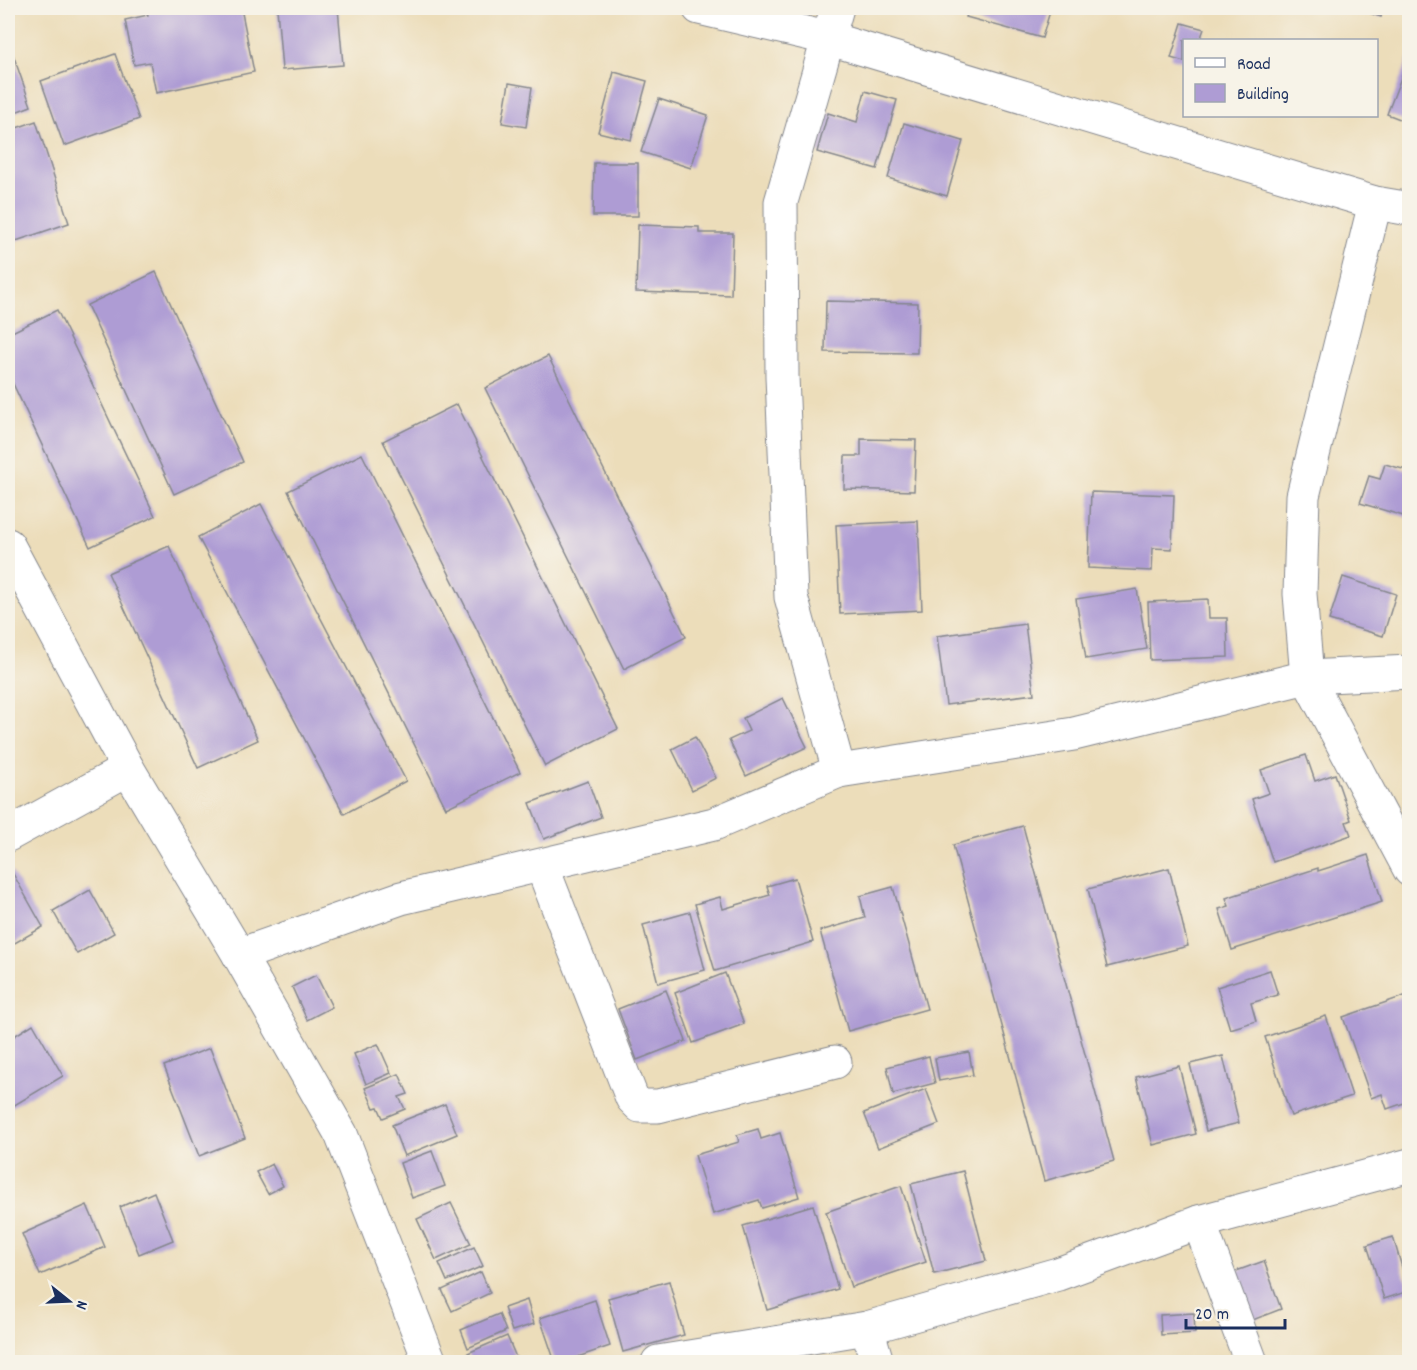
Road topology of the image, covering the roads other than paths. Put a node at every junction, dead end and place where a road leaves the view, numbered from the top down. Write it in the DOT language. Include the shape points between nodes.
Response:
graph roads {
  1 [pos="699,8"];
  2 [pos="832,23"];
  3 [pos="1375,203"];
  4 [pos="1410,209"];
  5 [pos="8,545"];
  6 [pos="1410,672"];
  7 [pos="1307,677"];
  8 [pos="128,769"];
  9 [pos="839,771"];
  10 [pos="8,835"];
  11 [pos="542,866"];
  12 [pos="1410,870"];
  13 [pos="239,955"];
  14 [pos="835,1062"];
  15 [pos="1410,1166"];
  16 [pos="1199,1222"];
  17 [pos="867,1328"];
  18 [pos="430,1362"];
  19 [pos="658,1362"];
  20 [pos="877,1362"];
  21 [pos="1251,1362"];
  1 -- 2 [label="street"];
  2 -- 3 [label="street"];
  2 -- 9 [label="street" via="781,202 791,597"];
  3 -- 4 [label="street"];
  3 -- 7 [label="street" via="1303,496 1300,594"];
  5 -- 8 [label="street"];
  6 -- 7 [label="street"];
  7 -- 9 [label="street" via="1074,734"];
  7 -- 12 [label="street"];
  8 -- 10 [label="street"];
  8 -- 13 [label="street"];
  9 -- 11 [label="street" via="714,824"];
  11 -- 13 [label="street" via="400,898"];
  11 -- 14 [label="street" via="632,1098 640,1106 658,1106"];
  13 -- 18 [label="street" via="341,1134"];
  15 -- 16 [label="street"];
  16 -- 17 [label="street" via="1058,1274"];
  16 -- 21 [label="street"];
  17 -- 19 [label="street"];
  17 -- 20 [label="street"];
}
